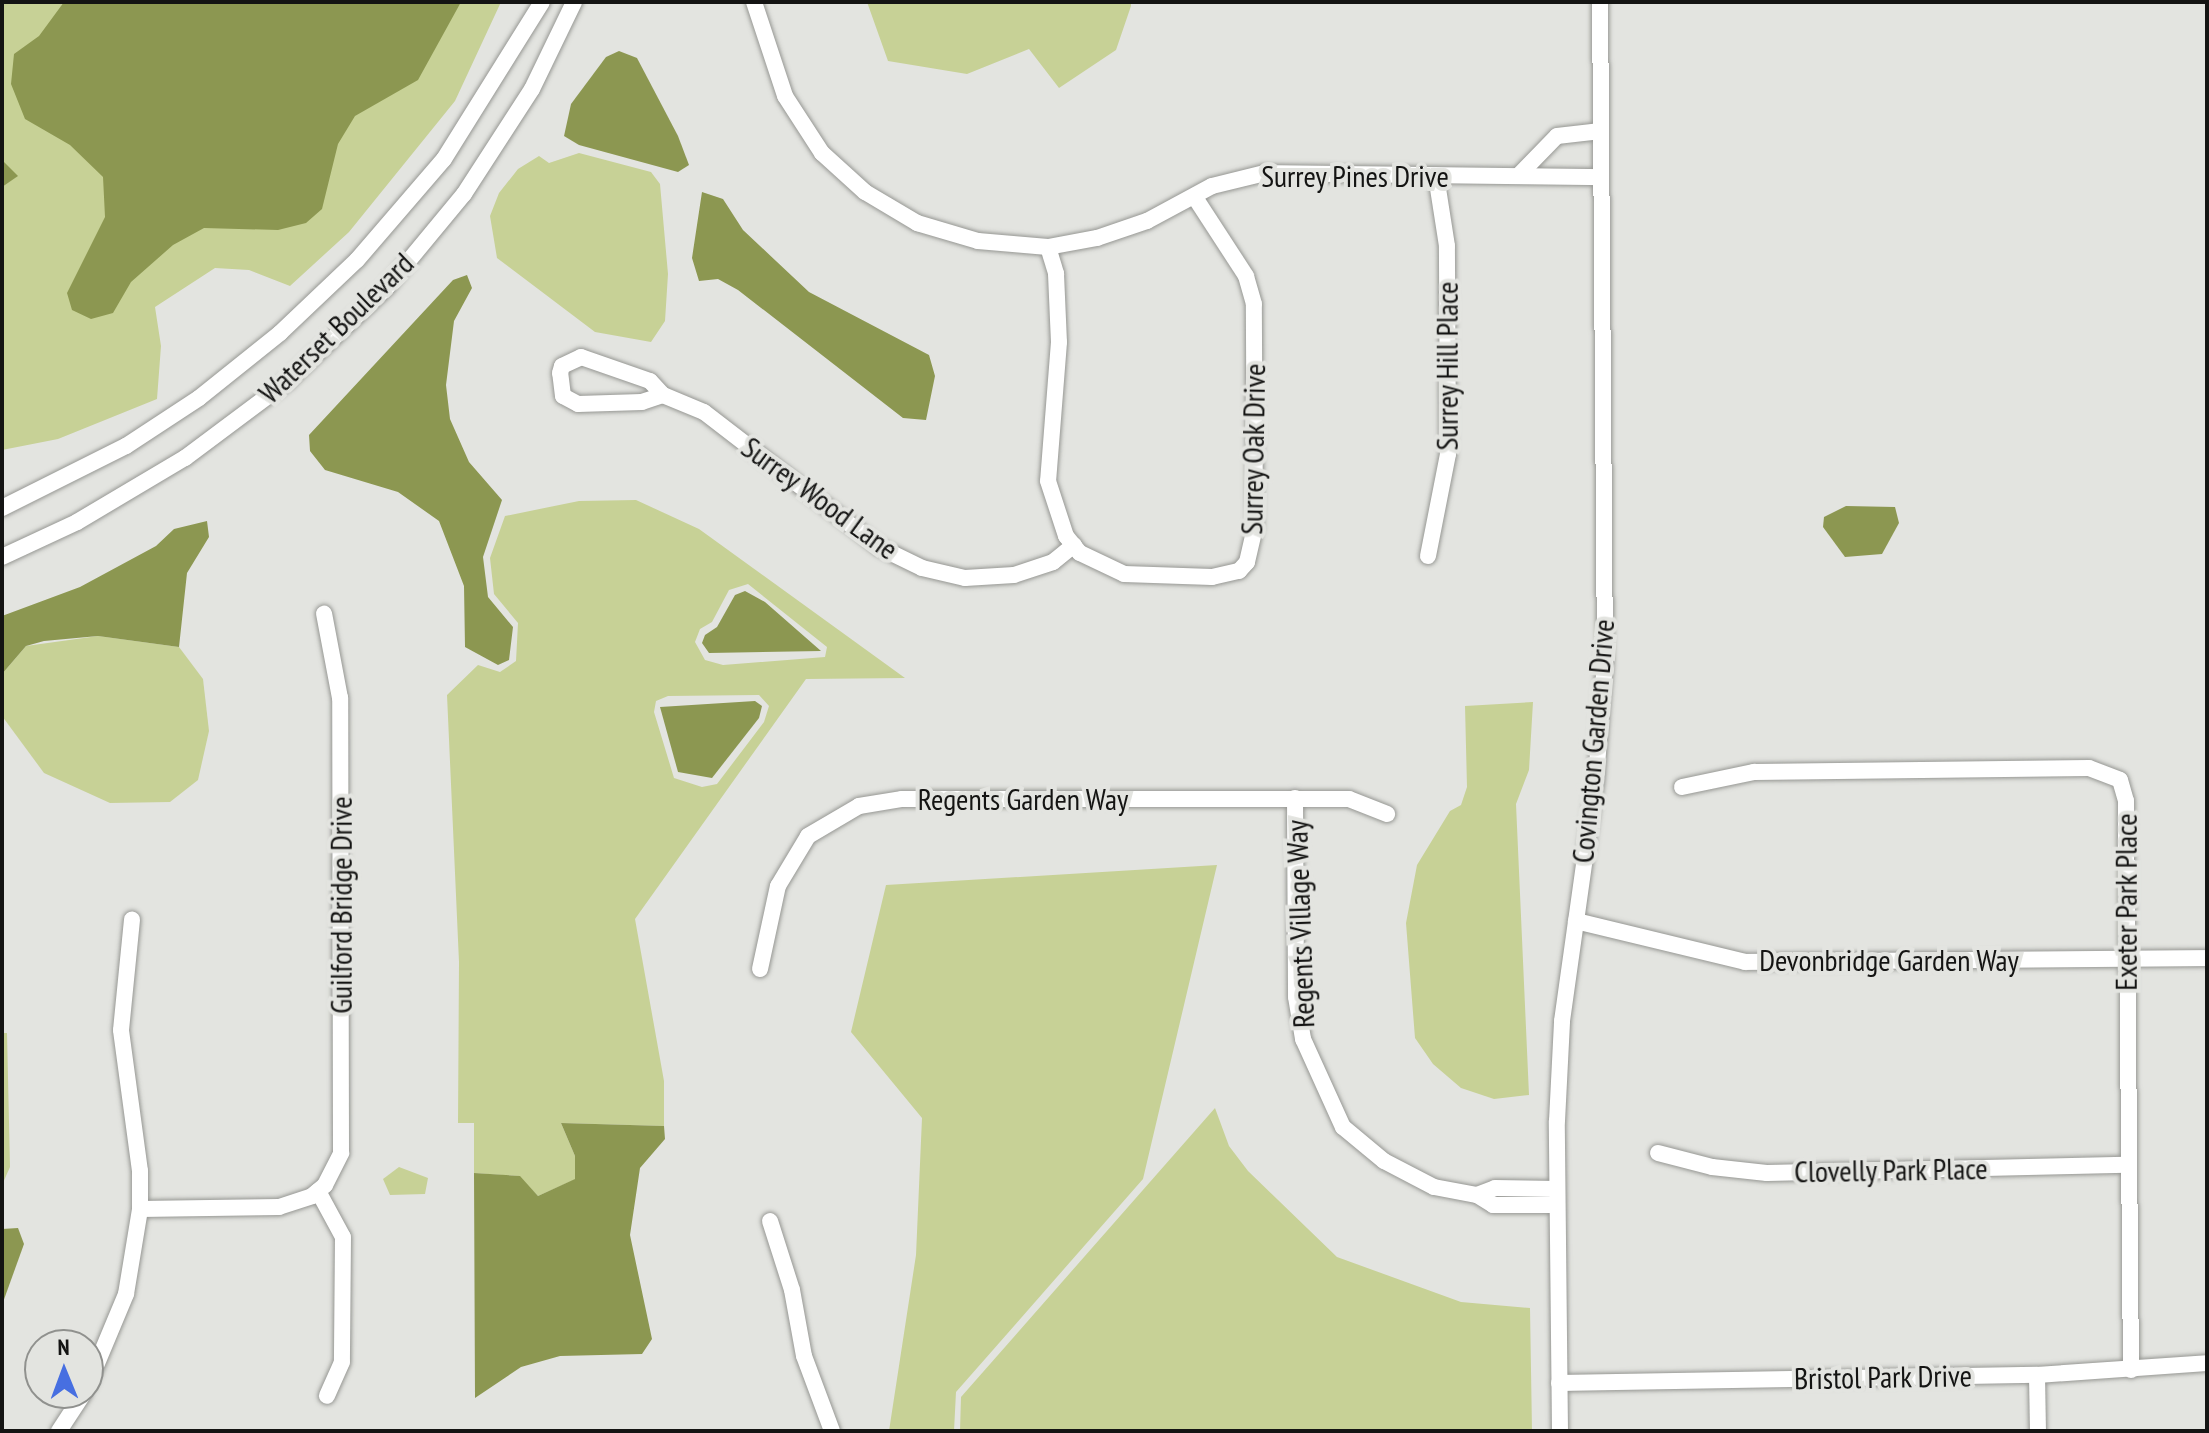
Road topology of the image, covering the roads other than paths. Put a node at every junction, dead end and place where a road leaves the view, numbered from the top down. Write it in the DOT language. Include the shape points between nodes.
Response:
graph roads {
  1 [pos="542,2"];
  2 [pos="574,2"];
  3 [pos="754,2"];
  4 [pos="1600,2"];
  5 [pos="1601,131"];
  6 [pos="1520,174"];
  7 [pos="1436,176"];
  8 [pos="1601,177"];
  9 [pos="1194,196"];
  10 [pos="1048,247"];
  11 [pos="663,395"];
  12 [pos="2,508"];
  13 [pos="1074,545"];
  14 [pos="1428,556"];
  15 [pos="2,557"];
  16 [pos="324,613"];
  17 [pos="1682,787"];
  18 [pos="1295,798"];
  19 [pos="1387,814"];
  20 [pos="132,920"];
  21 [pos="1576,921"];
  22 [pos="2207,958"];
  23 [pos="2127,959"];
  24 [pos="760,969"];
  25 [pos="1658,1153"];
  26 [pos="2126,1165"];
  27 [pos="318,1191"];
  28 [pos="1557,1197"];
  29 [pos="140,1209"];
  30 [pos="770,1221"];
  31 [pos="104,1347"];
  32 [pos="2207,1363"];
  33 [pos="2131,1370"];
  34 [pos="2037,1375"];
  35 [pos="1559,1383"];
  36 [pos="327,1396"];
  37 [pos="73,1409"];
  38 [pos="59,1431"];
  39 [pos="832,1431"];
  40 [pos="1560,1431"];
  41 [pos="2038,1431"];
  1 -- 12 [label="street, Waterset Boulevard" via="444,159 357,260 280,333 199,398 126,446"];
  2 -- 15 [label="street, Waterset Boulevard" via="532,89 464,194 387,287 288,381 185,458 77,522"];
  3 -- 10 [label="street, Surrey Pines Drive" via="785,96 842,174 917,223 978,241"];
  4 -- 5 [label="street, Covington Garden Drive"];
  5 -- 6 [label="street" via="1557,136"];
  5 -- 8 [label="street, Covington Garden Drive"];
  6 -- 7 [label="street, Surrey Pines Drive"];
  6 -- 8 [label="street, Surrey Pines Drive"];
  7 -- 9 [label="street, Surrey Pines Drive" via="1265,173 1226,180"];
  7 -- 14 [label="street, Surrey Hill Place" via="1447,246 1448,454"];
  8 -- 21 [label="street, Covington Garden Drive" via="1605,661 1596,779"];
  9 -- 10 [label="street, Surrey Pines Drive" via="1122,232"];
  9 -- 13 [label="street, Surrey Oak Drive" via="1252,290 1255,528 1250,554 1239,571 1225,575 1145,577 1106,568"];
  10 -- 13 [label="street, Surrey Oak Drive" via="1056,274 1059,342 1048,481 1057,517"];
  11 -- 11 [label="street, Surrey Wood Lane" via="650,381 593,358 570,360 560,373 563,396 578,404 642,402"];
  11 -- 13 [label="street, Surrey Wood Lane" via="704,412 879,547 922,568 965,578 1014,575 1053,562"];
  16 -- 27 [label="street, Guilford Bridge Drive" via="340,698 342,1118 338,1160"];
  17 -- 23 [label="street, Exeter Park Place" via="1754,772 2089,768 2120,780 2126,801"];
  18 -- 19 [label="street, Regents Garden Way" via="1349,799"];
  18 -- 24 [label="street, Regents Garden Way" via="902,799 859,806 808,836 778,886"];
  18 -- 28 [label="street, Regents Village Way" via="1296,997 1303,1039 1343,1127 1384,1161 1434,1187 1477,1195 1495,1188"];
  20 -- 29 [label="street" via="121,1030 140,1171"];
  21 -- 23 [label="street, Devonbridge Garden Way" via="1745,962"];
  21 -- 28 [label="street, Covington Garden Drive" via="1562,1021"];
  22 -- 23 [label="street, Devonbridge Garden Way"];
  23 -- 26 [label="street, Exeter Park Place"];
  25 -- 26 [label="street, Clovelly Park Place" via="1712,1167 1767,1173"];
  26 -- 33 [label="street, Exeter Park Place"];
  27 -- 29 [label="street" via="279,1207"];
  27 -- 36 [label="street" via="343,1237 342,1362"];
  28 -- 35 [label="street, Covington Garden Drive"];
  29 -- 31 [label="street" via="126,1294"];
  30 -- 39 [label="street" via="792,1290 804,1356"];
  32 -- 33 [label="street, Bristol Park Drive"];
  33 -- 34 [label="street, Bristol Park Drive"];
  34 -- 35 [label="street, Bristol Park Drive"];
  34 -- 41 [label="street"];
  35 -- 40 [label="street, Covington Garden Drive"];
  37 -- 38 [label="street"];
}
